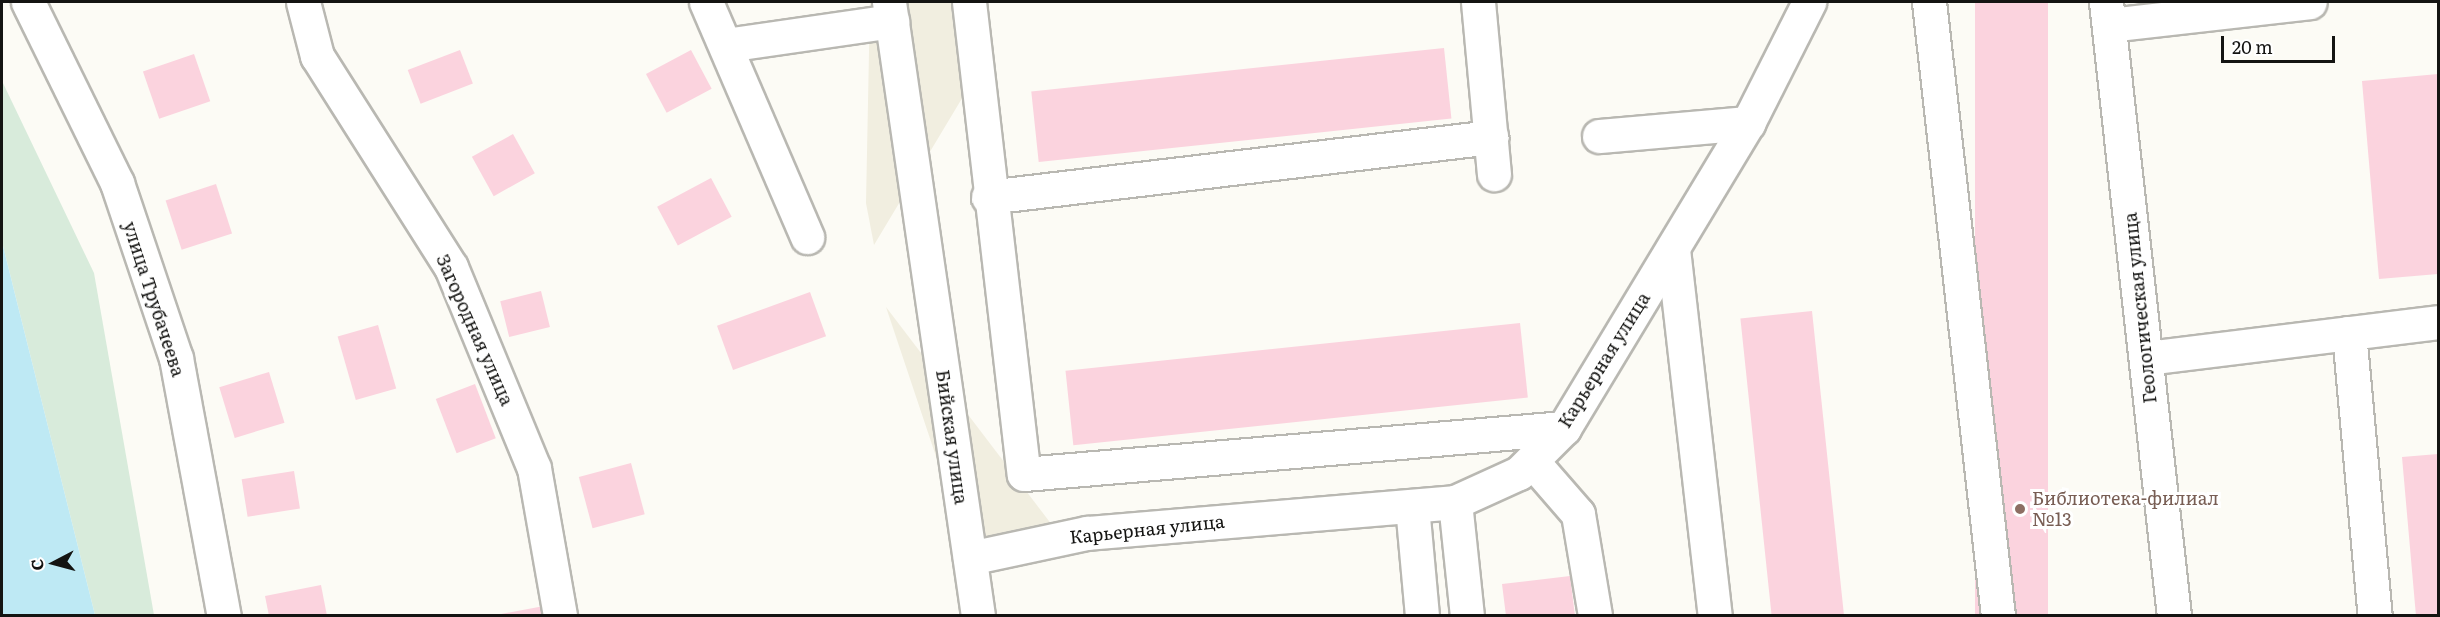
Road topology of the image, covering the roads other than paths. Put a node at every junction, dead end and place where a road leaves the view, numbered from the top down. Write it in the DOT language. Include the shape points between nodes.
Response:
graph roads {
  1 [pos="28,2"];
  2 [pos="303,2"];
  3 [pos="706,2"];
  4 [pos="969,2"];
  5 [pos="1478,2"];
  6 [pos="1809,2"];
  7 [pos="1929,2"];
  8 [pos="2310,2"];
  9 [pos="891,11"];
  10 [pos="2107,13"];
  11 [pos="726,45"];
  12 [pos="1748,123"];
  13 [pos="1599,136"];
  14 [pos="1491,137"];
  15 [pos="1494,174"];
  16 [pos="988,197"];
  17 [pos="807,237"];
  18 [pos="1673,249"];
  19 [pos="2439,322"];
  20 [pos="2349,333"];
  21 [pos="2146,358"];
  22 [pos="1564,428"];
  23 [pos="1532,461"];
  24 [pos="1455,502"];
  25 [pos="1412,506"];
  26 [pos="970,558"];
  27 [pos="224,615"];
  28 [pos="560,615"];
  29 [pos="978,615"];
  30 [pos="1422,615"];
  31 [pos="1467,615"];
  32 [pos="1595,615"];
  33 [pos="1715,615"];
  34 [pos="1998,615"];
  35 [pos="2174,615"];
  36 [pos="2375,615"];
  1 -- 27 [label="street, улица Трубачеева" via="117,183 176,358"];
  2 -- 28 [label="street, Загородная улица" via="317,56 451,267 534,468"];
  3 -- 11 [label="street"];
  4 -- 16 [label="street"];
  5 -- 14 [label="street"];
  6 -- 12 [label="street, Карьерная улица"];
  7 -- 34 [label="street"];
  8 -- 10 [label="street"];
  9 -- 11 [label="street"];
  9 -- 26 [label="street, Бийская улица"];
  10 -- 21 [label="street, Геологическая улица"];
  11 -- 17 [label="street"];
  12 -- 13 [label="street"];
  12 -- 18 [label="street, Карьерная улица"];
  14 -- 15 [label="street"];
  14 -- 16 [label="street"];
  16 -- 22 [label="street" via="1024,474"];
  18 -- 22 [label="street, Карьерная улица"];
  18 -- 33 [label="street"];
  19 -- 20 [label="street"];
  20 -- 21 [label="street"];
  20 -- 36 [label="street"];
  21 -- 35 [label="street, Геологическая улица"];
  22 -- 23 [label="street, Карьерная улица"];
  23 -- 24 [label="street, Карьерная улица" via="1519,473"];
  23 -- 32 [label="street" via="1578,514"];
  24 -- 25 [label="street, Карьерная улица"];
  24 -- 31 [label="street"];
  25 -- 26 [label="street, Карьерная улица" via="1087,533"];
  25 -- 30 [label="street"];
  26 -- 29 [label="street, Бийская улица"];
}
